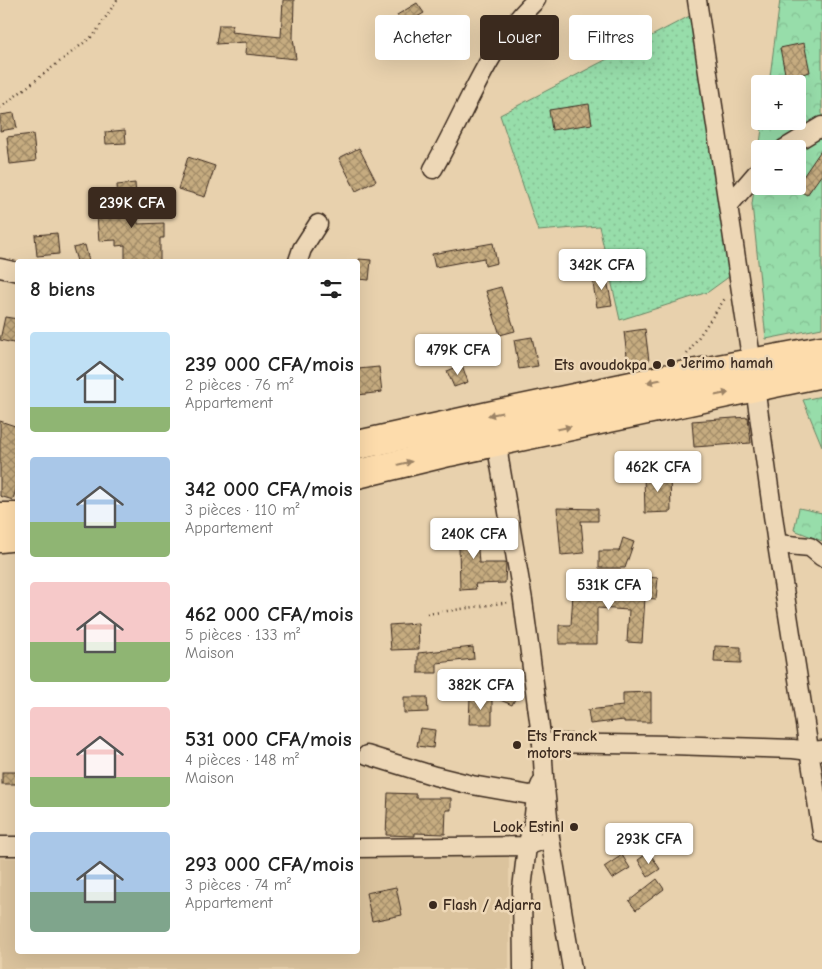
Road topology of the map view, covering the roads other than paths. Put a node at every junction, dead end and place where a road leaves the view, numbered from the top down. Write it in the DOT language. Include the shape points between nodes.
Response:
graph roads {
  1 [pos="536,0"];
  2 [pos="697,0"];
  3 [pos="822,126"];
  4 [pos="799,140"];
  5 [pos="433,170"];
  6 [pos="751,179"];
  7 [pos="729,205"];
  8 [pos="318,224"];
  9 [pos="299,259"];
  10 [pos="0,268"];
  11 [pos="15,271"];
  12 [pos="822,350"];
  13 [pos="822,374"];
  14 [pos="753,376"];
  15 [pos="498,442"];
  16 [pos="360,446"];
  17 [pos="360,474"];
  18 [pos="15,516"];
  19 [pos="0,517"];
  20 [pos="15,536"];
  21 [pos="0,538"];
  22 [pos="777,544"];
  23 [pos="822,557"];
  24 [pos="542,743"];
  25 [pos="816,751"];
  26 [pos="367,755"];
  27 [pos="544,777"];
  28 [pos="536,796"];
  29 [pos="822,833"];
  30 [pos="550,838"];
  31 [pos="0,846"];
  32 [pos="15,846"];
  33 [pos="527,846"];
  34 [pos="360,848"];
  35 [pos="523,969"];
  36 [pos="572,969"];
  1 -- 5 [label="street" via="510,30 486,66"];
  2 -- 7 [label="street"];
  3 -- 4 [label="street"];
  6 -- 7 [label="street"];
  7 -- 14 [label="street"];
  8 -- 9 [label="street"];
  10 -- 11 [label="street"];
  12 -- 14 [label="main road"];
  13 -- 14 [label="main road"];
  15 -- 14 [label="main road, one-way"];
  14 -- 16 [label="main road, one-way" via="670,378"];
  14 -- 22 [label="street"];
  17 -- 15 [label="main road, one-way"];
  15 -- 24 [label="street"];
  18 -- 19 [label="main road"];
  20 -- 21 [label="main road"];
  22 -- 23 [label="street" via="810,547"];
  22 -- 25 [label="street"];
  24 -- 25 [label="street"];
  24 -- 27 [label="street"];
  25 -- 29 [label="street"];
  26 -- 28 [label="street" via="472,785"];
  27 -- 28 [label="street"];
  27 -- 30 [label="street"];
  28 -- 33 [label="street"];
  30 -- 33 [label="street"];
  30 -- 36 [label="street"];
  31 -- 32 [label="street"];
  33 -- 34 [label="street"];
  33 -- 35 [label="street" via="522,889"];
}
